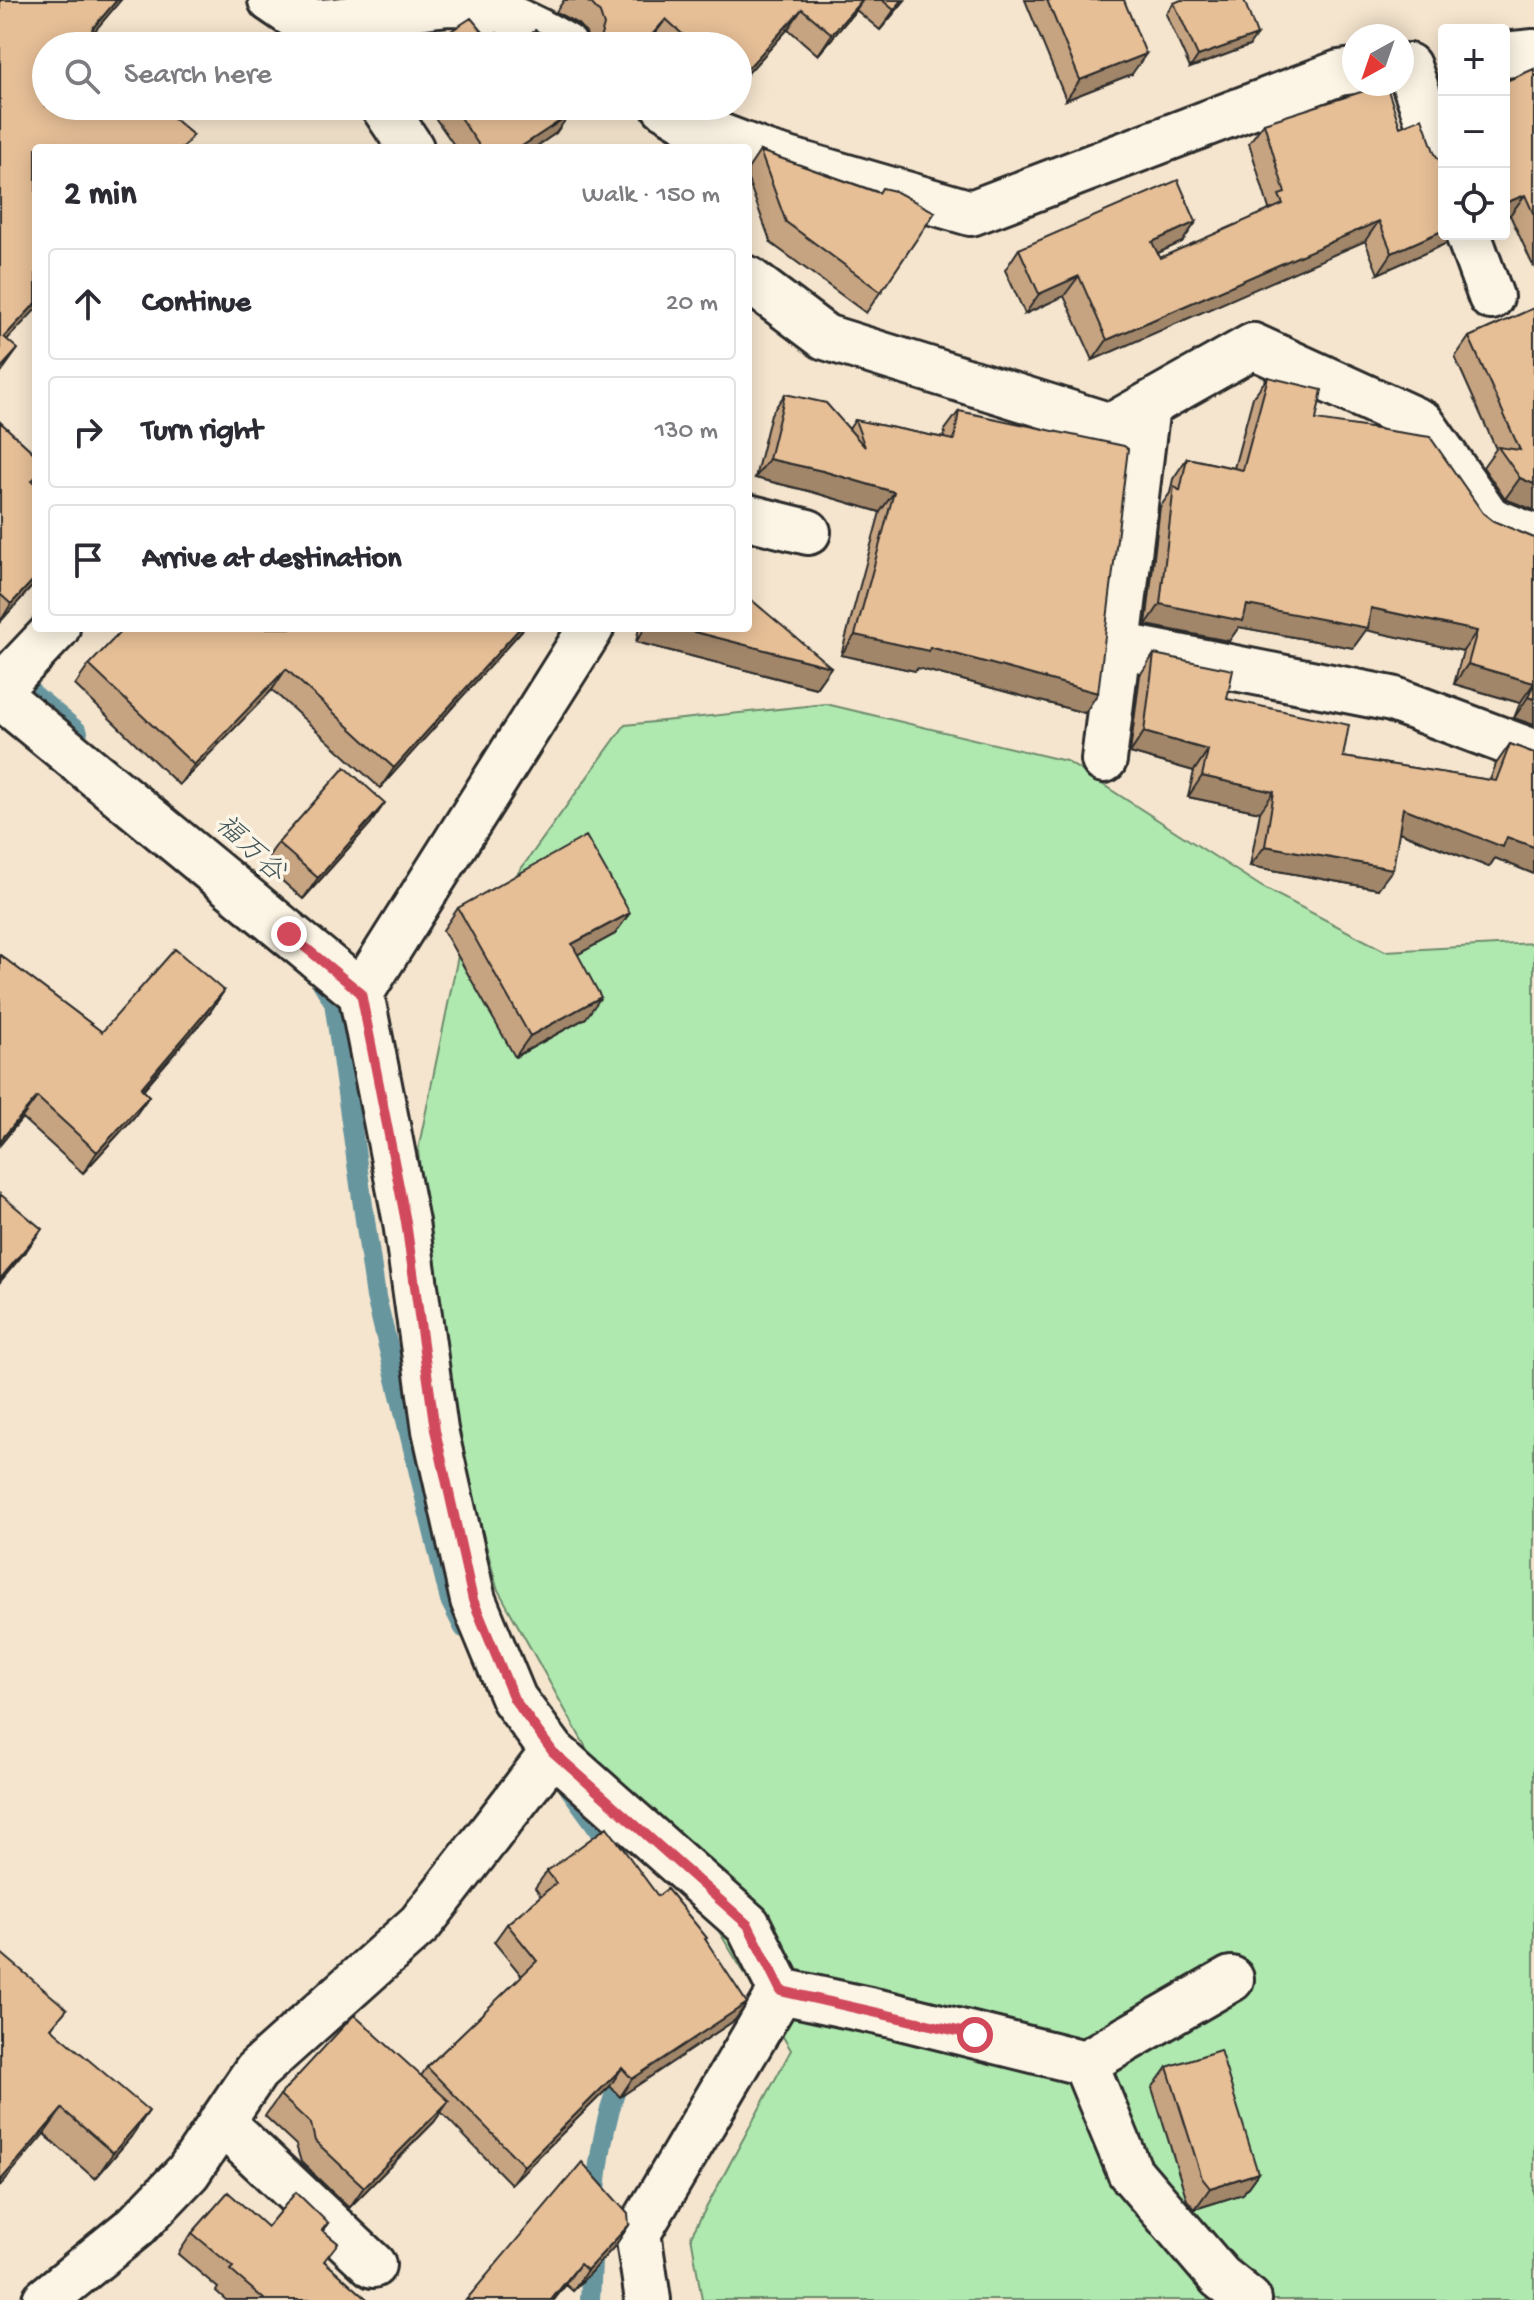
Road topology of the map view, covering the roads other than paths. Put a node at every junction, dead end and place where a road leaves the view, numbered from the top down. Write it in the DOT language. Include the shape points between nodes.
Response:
graph roads {
  1 [pos="271,0"];
  2 [pos="450,1"];
  3 [pos="330,32"];
  4 [pos="341,32"];
  5 [pos="542,32"];
  6 [pos="1534,52"];
  7 [pos="1510,54"];
  8 [pos="1418,65"];
  9 [pos="1342,74"];
  10 [pos="392,120"];
  11 [pos="681,120"];
  12 [pos="703,138"];
  13 [pos="1438,143"];
  14 [pos="408,144"];
  15 [pos="727,144"];
  16 [pos="752,150"];
  17 [pos="1470,240"];
  18 [pos="752,282"];
  19 [pos="1491,297"];
  20 [pos="1147,406"];
  21 [pos="752,518"];
  22 [pos="808,532"];
  23 [pos="1534,537"];
  24 [pos="53,632"];
  25 [pos="588,632"];
  26 [pos="1118,645"];
  27 [pos="0,688"];
  28 [pos="0,696"];
  29 [pos="1534,752"];
  30 [pos="1104,760"];
  31 [pos="361,993"];
  32 [pos="553,1752"];
  33 [pos="1231,1979"];
  34 [pos="781,1991"];
  35 [pos="1085,2063"];
  36 [pos="221,2122"];
  37 [pos="373,2265"];
  38 [pos="45,2300"];
  39 [pos="648,2300"];
  40 [pos="1249,2300"];
  1 -- 3 [label="street"];
  2 -- 4 [label="street"];
  2 -- 5 [label="street"];
  6 -- 7 [label="street"];
  8 -- 13 [label="street"];
  9 -- 16 [label="street" via="971,213"];
  10 -- 14 [label="street"];
  11 -- 12 [label="street"];
  12 -- 15 [label="street"];
  17 -- 19 [label="street"];
  18 -- 20 [label="street" via="825,337 1111,426"];
  20 -- 23 [label="street" via="1253,346 1422,423 1489,519"];
  20 -- 26 [label="street"];
  21 -- 22 [label="street"];
  24 -- 27 [label="street"];
  25 -- 31 [label="street"];
  26 -- 29 [label="street" via="1392,699"];
  26 -- 30 [label="street"];
  28 -- 31 [label="street"];
  31 -- 32 [label="street" via="406,1222 435,1430 473,1600 514,1699"];
  32 -- 34 [label="street" via="748,1925"];
  32 -- 36 [label="street" via="420,1924 256,2071"];
  33 -- 35 [label="street"];
  34 -- 35 [label="street"];
  34 -- 39 [label="street" via="638,2233"];
  35 -- 40 [label="street" via="1130,2172 1220,2277"];
  36 -- 37 [label="street"];
  36 -- 38 [label="street" via="188,2172 136,2226"];
}
